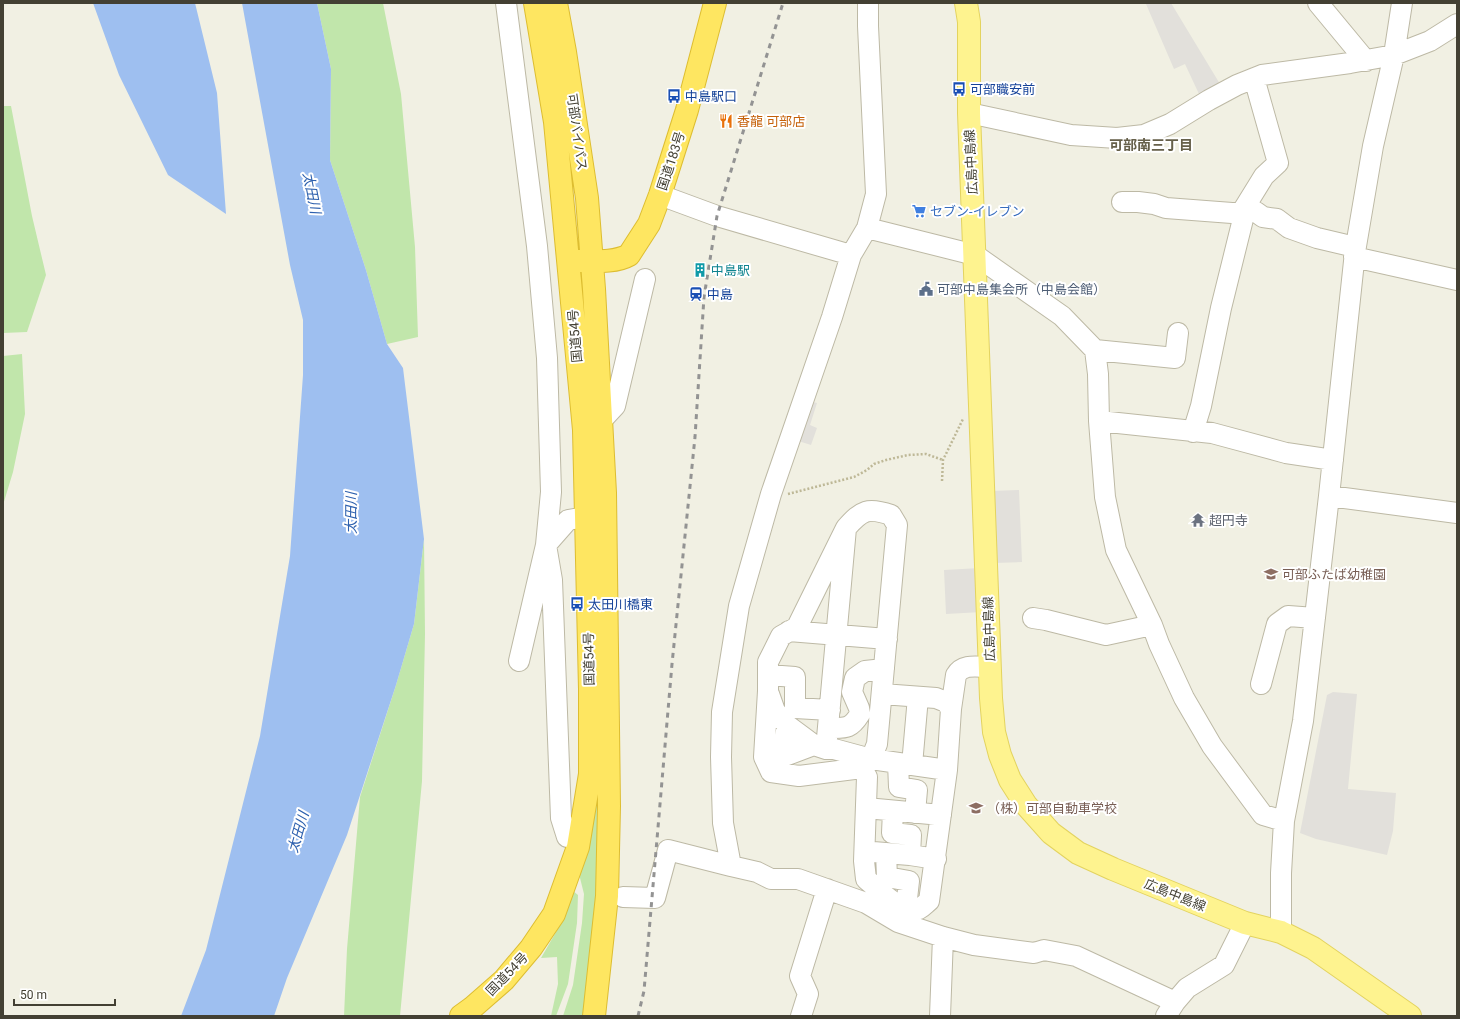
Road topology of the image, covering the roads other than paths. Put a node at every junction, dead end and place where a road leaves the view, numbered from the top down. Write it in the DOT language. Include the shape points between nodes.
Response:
graph roads {
  1 [pos="506,3"];
  2 [pos="535,3"];
  3 [pos="556,3"];
  4 [pos="715,3"];
  5 [pos="868,3"];
  6 [pos="966,3"];
  7 [pos="1318,3"];
  8 [pos="1402,3"];
  9 [pos="1457,24"];
  10 [pos="1394,55"];
  11 [pos="1366,61"];
  12 [pos="1254,78"];
  13 [pos="969,113"];
  14 [pos="660,195"];
  15 [pos="1122,202"];
  16 [pos="1242,212"];
  17 [pos="867,228"];
  18 [pos="1355,252"];
  19 [pos="851,255"];
  20 [pos="975,255"];
  21 [pos="569,261"];
  22 [pos="592,261"];
  23 [pos="645,279"];
  24 [pos="1457,280"];
  25 [pos="1178,333"];
  26 [pos="1095,350"];
  27 [pos="601,420"];
  28 [pos="1099,420"];
  29 [pos="1193,432"];
  30 [pos="1333,460"];
  31 [pos="1329,496"];
  32 [pos="1457,513"];
  33 [pos="586,517"];
  34 [pos="846,528"];
  35 [pos="546,545"];
  36 [pos="1033,618"];
  37 [pos="1315,618"];
  38 [pos="1152,625"];
  39 [pos="789,631"];
  40 [pos="836,635"];
  41 [pos="886,639"];
  42 [pos="519,661"];
  43 [pos="990,667"];
  44 [pos="884,669"];
  45 [pos="768,683"];
  46 [pos="1261,684"];
  47 [pos="882,694"];
  48 [pos="918,697"];
  49 [pos="951,709"];
  50 [pos="829,719"];
  51 [pos="787,725"];
  52 [pos="820,747"];
  53 [pos="866,763"];
  54 [pos="905,764"];
  55 [pos="947,770"];
  56 [pos="866,808"];
  57 [pos="893,811"];
  58 [pos="915,814"];
  59 [pos="941,815"];
  60 [pos="1284,821"];
  61 [pos="568,837"];
  62 [pos="865,851"];
  63 [pos="886,853"];
  64 [pos="910,855"];
  65 [pos="936,859"];
  66 [pos="731,866"];
  67 [pos="827,889"];
  68 [pos="623,897"];
  69 [pos="906,908"];
  70 [pos="1245,923"];
  71 [pos="1281,932"];
  72 [pos="943,937"];
  73 [pos="1170,1009"];
  74 [pos="461,1016"];
  75 [pos="594,1016"];
  76 [pos="801,1016"];
  77 [pos="940,1016"];
  78 [pos="1410,1016"];
  1 -- 35 [label="street" via="537,246 547,358 551,492"];
  2 -- 21 [label="highway, 可部バイパス" via="555,122"];
  3 -- 22 [label="highway, 可部バイパス" via="587,198"];
  4 -- 14 [label="highway, 国道183号" via="687,110"];
  5 -- 17 [label="street" via="876,194"];
  6 -- 13 [label="main road, 広島中島線"];
  7 -- 11 [label="street"];
  8 -- 10 [label="street"];
  9 -- 10 [label="street" via="1430,42"];
  10 -- 11 [label="street"];
  10 -- 18 [label="street" via="1373,146"];
  11 -- 12 [label="street"];
  12 -- 13 [label="street" via="1209,100 1170,124 1144,135 1123,138 1071,135"];
  12 -- 16 [label="street" via="1278,163 1264,176"];
  13 -- 20 [label="main road, 広島中島線"];
  14 -- 19 [label="street" via="717,216"];
  14 -- 22 [label="highway, 国道183号" via="649,224 629,255 612,260"];
  15 -- 16 [label="street" via="1154,204 1166,208"];
  16 -- 18 [label="street" via="1256,212 1263,217 1277,218 1289,228"];
  16 -- 29 [label="street" via="1243,219"];
  17 -- 19 [label="street"];
  17 -- 20 [label="street"];
  18 -- 24 [label="street"];
  18 -- 30 [label="street"];
  19 -- 66 [label="street" via="771,494 739,606 722,712 723,823"];
  20 -- 26 [label="street" via="1062,316"];
  20 -- 43 [label="main road, 広島中島線"];
  21 -- 22 [label="highway, 国道183号"];
  21 -- 33 [label="highway, 国道54号" via="584,430"];
  22 -- 27 [label="highway, 国道54号"];
  23 -- 27 [label="street" via="615,406"];
  25 -- 26 [label="street" via="1174,358"];
  26 -- 28 [label="street"];
  27 -- 75 [label="highway, 国道54号" via="605,493 609,806 607,896"];
  28 -- 29 [label="street"];
  28 -- 38 [label="street" via="1105,497 1116,550"];
  29 -- 30 [label="street" via="1212,433 1286,453"];
  30 -- 31 [label="street"];
  31 -- 32 [label="street"];
  31 -- 37 [label="street"];
  33 -- 35 [label="street" via="568,520"];
  33 -- 74 [label="highway, 国道54号" via="590,774 578,847 554,914 532,948 504,980"];
  34 -- 39 [label="street" via="797,627"];
  34 -- 40 [label="street"];
  34 -- 41 [label="street" via="858,514 867,511 880,511 891,515 897,525"];
  35 -- 42 [label="street"];
  35 -- 61 [label="street" via="552,580 561,818"];
  36 -- 38 [label="street" via="1106,635"];
  37 -- 46 [label="street" via="1288,616 1277,624"];
  37 -- 60 [label="street" via="1303,721"];
  38 -- 60 [label="street" via="1184,698 1212,746 1263,815"];
  39 -- 40 [label="street"];
  39 -- 45 [label="street" via="781,636 768,662"];
  40 -- 41 [label="street"];
  40 -- 50 [label="street"];
  41 -- 44 [label="street"];
  43 -- 49 [label="street" via="969,666 959,670"];
  43 -- 70 [label="main road, 広島中島線" via="994,732 1000,755 1010,780 1026,805 1051,833 1078,853"];
  44 -- 47 [label="street"];
  44 -- 50 [label="street" via="865,671 855,678 852,692 860,714 854,724 846,728"];
  45 -- 50 [label="street" via="795,677 795,708"];
  45 -- 51 [label="street" via="775,711"];
  45 -- 53 [label="street" via="764,758 771,772 800,776"];
  47 -- 48 [label="street"];
  47 -- 53 [label="street" via="877,744"];
  48 -- 49 [label="street" via="936,698 946,702"];
  48 -- 54 [label="street"];
  49 -- 55 [label="street"];
  50 -- 52 [label="street"];
  51 -- 52 [label="street"];
  51 -- 52 [label="street" via="782,757"];
  52 -- 53 [label="street" via="834,749"];
  53 -- 54 [label="street"];
  53 -- 56 [label="street"];
  54 -- 55 [label="street"];
  54 -- 58 [label="street" via="899,787 917,790"];
  55 -- 59 [label="street"];
  56 -- 57 [label="street"];
  56 -- 62 [label="street"];
  57 -- 58 [label="street"];
  57 -- 64 [label="street" via="892,833 911,836"];
  58 -- 59 [label="street"];
  59 -- 65 [label="street"];
  60 -- 71 [label="street" via="1280,873"];
  62 -- 63 [label="street"];
  62 -- 69 [label="street" via="866,879 896,905"];
  63 -- 64 [label="street"];
  63 -- 69 [label="street" via="887,877 909,881"];
  64 -- 65 [label="street"];
  65 -- 69 [label="street" via="929,901 919,909"];
  66 -- 67 [label="street" via="757,872 771,879 798,879"];
  66 -- 68 [label="street" via="668,850 655,898"];
  67 -- 72 [label="street" via="866,903 898,922"];
  67 -- 76 [label="street" via="800,976 808,994"];
  70 -- 71 [label="main road, 広島中島線"];
  70 -- 73 [label="street" via="1224,965 1187,988"];
  71 -- 78 [label="main road, 広島中島線" via="1313,948"];
  72 -- 73 [label="street" via="974,945 1034,953 1044,950 1076,956"];
  72 -- 77 [label="street"];
}
